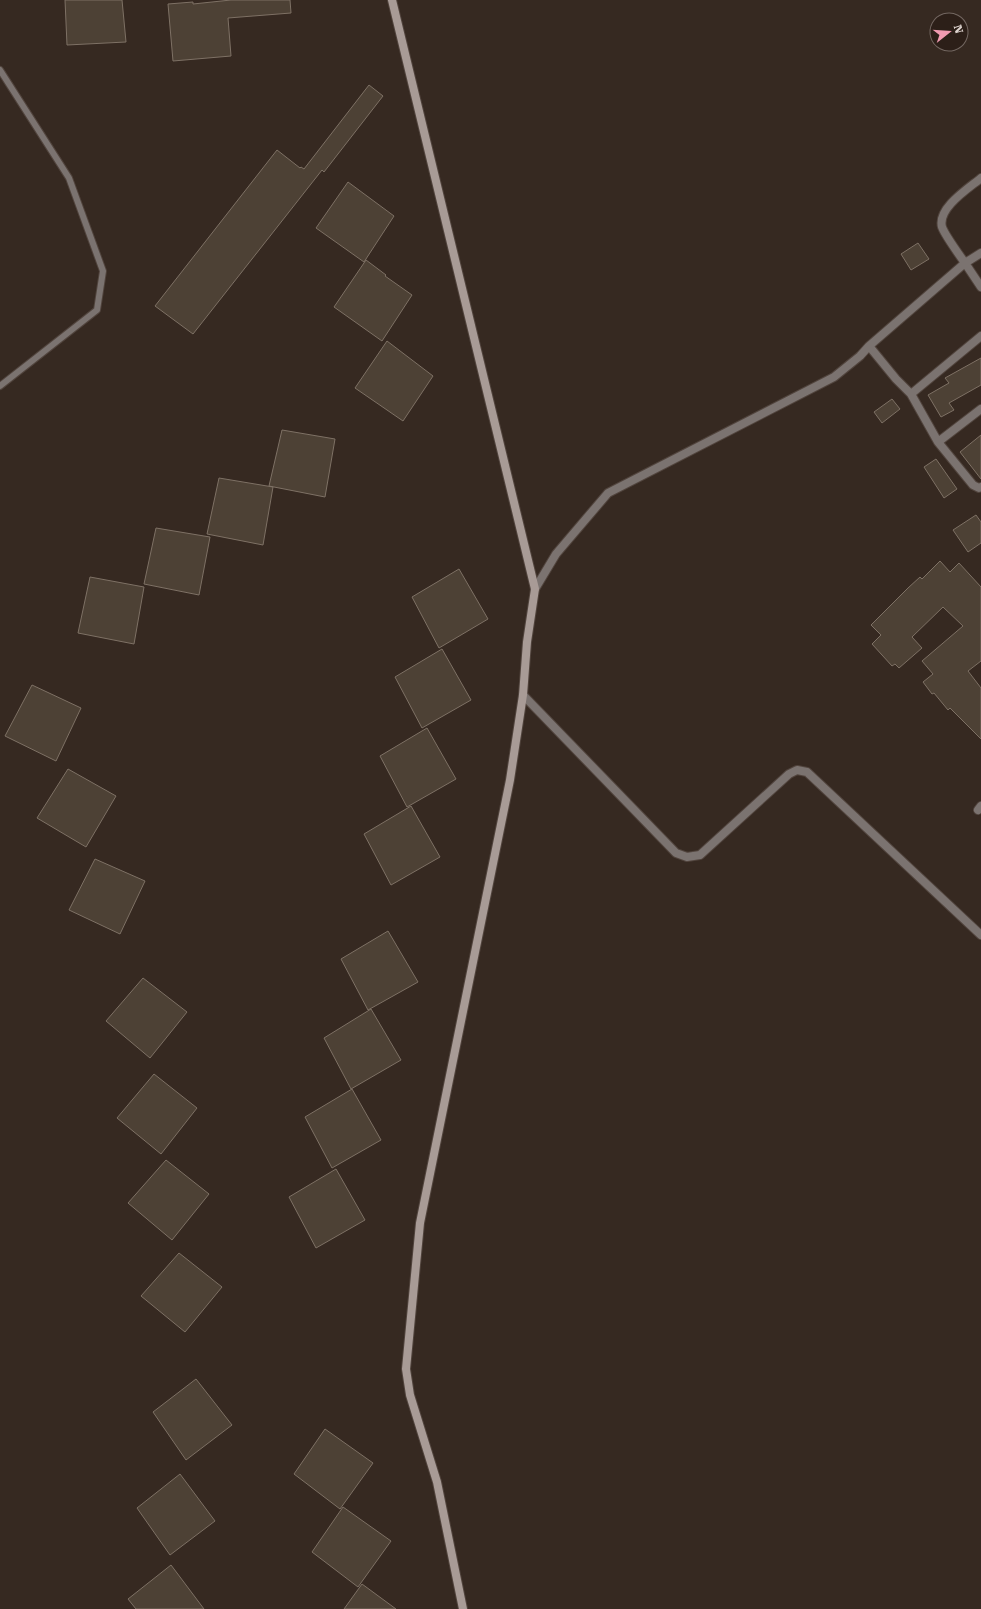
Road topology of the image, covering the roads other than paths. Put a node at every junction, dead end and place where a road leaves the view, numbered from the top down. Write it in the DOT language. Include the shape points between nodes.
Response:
graph roads {
  1 [pos="392,0"];
  2 [pos="0,70"];
  3 [pos="981,178"];
  4 [pos="981,253"];
  5 [pos="965,263"];
  6 [pos="981,287"];
  7 [pos="981,336"];
  8 [pos="869,346"];
  9 [pos="0,386"];
  10 [pos="911,394"];
  11 [pos="981,409"];
  12 [pos="938,442"];
  13 [pos="981,487"];
  14 [pos="535,588"];
  15 [pos="523,695"];
  16 [pos="981,935"];
  17 [pos="463,1609"];
  1 -- 14 [label="street"];
  2 -- 9 [label="lane" via="69,178 103,271 97,310"];
  3 -- 5 [label="street" via="948,205 942,218 942,227"];
  4 -- 5 [label="street"];
  5 -- 6 [label="street"];
  5 -- 8 [label="street"];
  7 -- 10 [label="street"];
  8 -- 10 [label="street"];
  8 -- 14 [label="street" via="834,377 608,493 556,554"];
  10 -- 12 [label="street"];
  11 -- 12 [label="street"];
  12 -- 13 [label="street" via="973,485"];
  14 -- 15 [label="street"];
  15 -- 16 [label="street" via="676,853 687,857 700,855 789,774 797,770 807,772"];
  15 -- 17 [label="street" via="510,780 420,1223 406,1369 410,1395 437,1482"];
}
